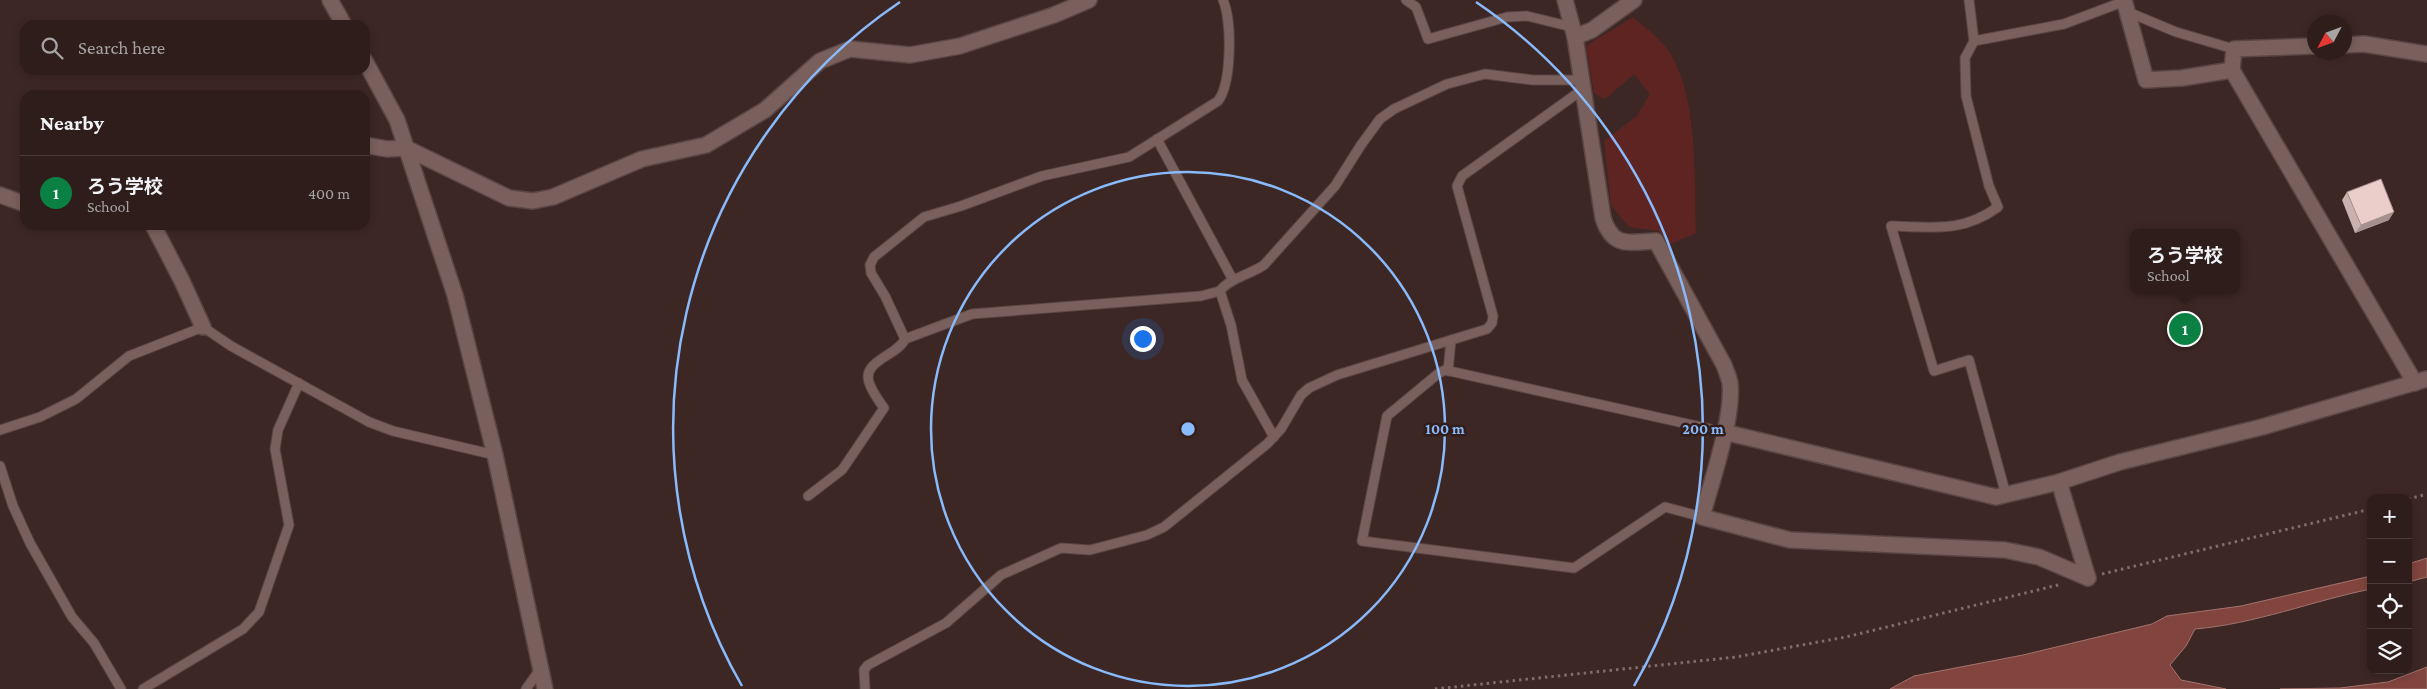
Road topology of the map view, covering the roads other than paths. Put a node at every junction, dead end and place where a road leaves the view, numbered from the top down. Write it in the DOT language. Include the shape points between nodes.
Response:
graph roads {
  1 [pos="330,0"];
  2 [pos="1089,0"];
  3 [pos="1223,0"];
  4 [pos="1406,0"];
  5 [pos="1565,0"];
  6 [pos="1634,0"];
  7 [pos="1969,0"];
  8 [pos="2126,4"];
  9 [pos="341,20"];
  10 [pos="1574,32"];
  11 [pos="1974,40"];
  12 [pos="2352,45"];
  13 [pos="2307,46"];
  14 [pos="2234,49"];
  15 [pos="2427,54"];
  16 [pos="370,70"];
  17 [pos="2232,70"];
  18 [pos="1582,85"];
  19 [pos="1157,139"];
  20 [pos="370,146"];
  21 [pos="406,148"];
  22 [pos="0,195"];
  23 [pos="20,202"];
  24 [pos="156,230"];
  25 [pos="1233,280"];
  26 [pos="1220,291"];
  27 [pos="202,327"];
  28 [pos="905,340"];
  29 [pos="1451,340"];
  30 [pos="1448,371"];
  31 [pos="2421,381"];
  32 [pos="299,383"];
  33 [pos="0,430"];
  34 [pos="1724,432"];
  35 [pos="1274,437"];
  36 [pos="495,455"];
  37 [pos="0,466"];
  38 [pos="2059,482"];
  39 [pos="2006,495"];
  40 [pos="808,496"];
  41 [pos="1702,517"];
  42 [pos="541,668"];
  43 [pos="121,689"];
  44 [pos="143,689"];
  45 [pos="526,689"];
  46 [pos="545,689"];
  47 [pos="865,689"];
  1 -- 9 [label="street"];
  2 -- 21 [label="street" via="960,46 910,55 850,49 820,61 765,110 706,145 642,159 553,197 533,201 510,198"];
  3 -- 19 [label="lane" via="1228,13 1223,94 1218,101"];
  4 -- 10 [label="lane" via="1416,7 1428,39 1507,17 1527,16"];
  5 -- 10 [label="street"];
  6 -- 10 [label="street" via="1592,30"];
  7 -- 11 [label="lane"];
  8 -- 11 [label="lane" via="2064,24"];
  8 -- 14 [label="lane" via="2176,32"];
  8 -- 17 [label="street" via="2146,80"];
  10 -- 18 [label="street"];
  11 -- 39 [label="lane" via="1965,58 1966,96 1989,186 1998,207 1981,220 1950,228 1891,226 1934,371 1969,360"];
  12 -- 15 [label="street"];
  13 -- 14 [label="street"];
  14 -- 17 [label="street"];
  16 -- 21 [label="street" via="397,120"];
  17 -- 31 [label="street"];
  18 -- 25 [label="lane" via="1485,74 1447,84 1394,109 1380,119 1335,186 1264,265"];
  18 -- 29 [label="lane" via="1462,176 1457,186 1493,316 1487,330"];
  18 -- 34 [label="street" via="1608,232 1622,242 1656,240 1730,381"];
  19 -- 25 [label="lane"];
  19 -- 28 [label="lane" via="1129,157 1042,176 914,223 874,257 870,265"];
  20 -- 21 [label="street"];
  21 -- 36 [label="street" via="455,295"];
  22 -- 23 [label="street"];
  24 -- 27 [label="street"];
  25 -- 26 [label="lane" via="1225,283"];
  26 -- 28 [label="lane" via="1201,296 972,314"];
  26 -- 35 [label="lane" via="1231,325 1242,380"];
  27 -- 32 [label="lane"];
  27 -- 33 [label="lane" via="129,356 76,399"];
  28 -- 40 [label="lane" via="894,352 875,363 869,374 869,383 884,408 842,470"];
  29 -- 30 [label="lane"];
  29 -- 35 [label="lane" via="1309,388"];
  30 -- 34 [label="lane"];
  30 -- 41 [label="lane" via="1439,373 1387,416 1362,541 1574,568 1665,507"];
  31 -- 38 [label="street" via="2262,427 2120,462"];
  32 -- 36 [label="lane" via="369,422 393,431"];
  32 -- 44 [label="lane" via="278,430 275,450 289,525 259,612 242,629"];
  34 -- 39 [label="street" via="1996,497"];
  34 -- 41 [label="street"];
  35 -- 47 [label="lane" via="1164,527 1147,535 1090,550 1061,548 1001,575 946,622 868,665 864,670"];
  36 -- 42 [label="street"];
  37 -- 43 [label="lane" via="30,544 72,617 94,643"];
  38 -- 39 [label="street"];
  38 -- 41 [label="street" via="2088,578 2039,557 2005,550 1790,540"];
  42 -- 45 [label="lane"];
  42 -- 46 [label="street"];
}
